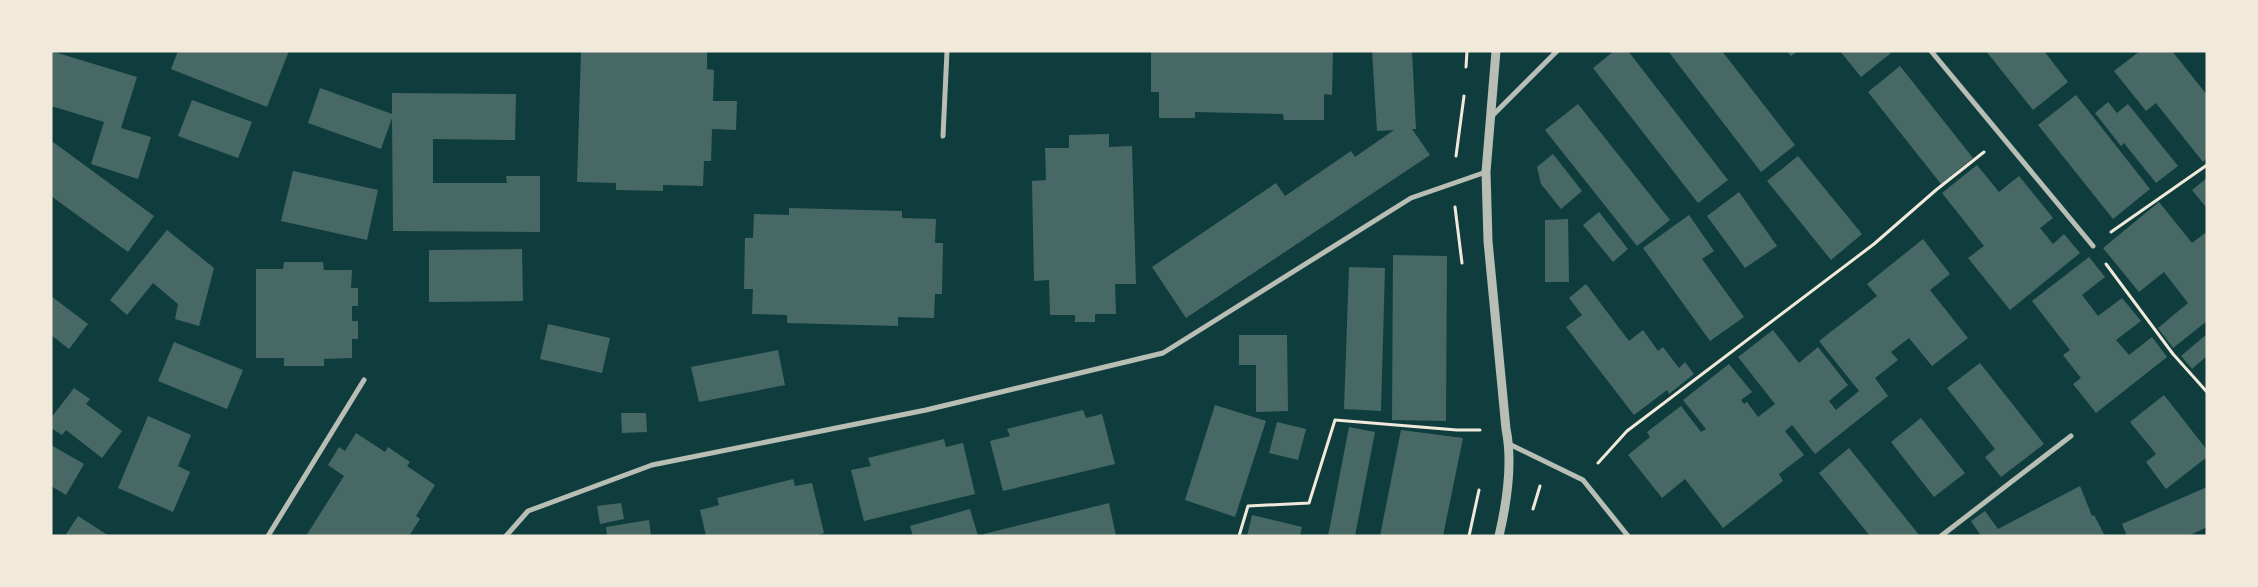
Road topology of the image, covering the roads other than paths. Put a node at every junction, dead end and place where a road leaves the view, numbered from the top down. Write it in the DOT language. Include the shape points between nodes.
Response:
graph roads {
  1 [pos="947,51"];
  2 [pos="1496,51"];
  3 [pos="1557,51"];
  4 [pos="1931,51"];
  5 [pos="1490,118"];
  6 [pos="943,136"];
  7 [pos="1486,172"];
  8 [pos="2093,246"];
  9 [pos="364,380"];
  10 [pos="2071,436"];
  11 [pos="1509,444"];
  12 [pos="268,536"];
  13 [pos="506,536"];
  14 [pos="1499,536"];
  15 [pos="1628,536"];
  16 [pos="1942,536"];
  1 -- 6 [label="street"];
  2 -- 5 [label="street"];
  3 -- 5 [label="street"];
  4 -- 8 [label="street"];
  5 -- 7 [label="street"];
  7 -- 11 [label="street" via="1488,241"];
  7 -- 13 [label="street" via="1410,198 1163,353 926,410 652,465 528,510"];
  9 -- 12 [label="street"];
  10 -- 16 [label="street"];
  11 -- 14 [label="street" via="1506,506"];
  11 -- 15 [label="street" via="1583,480"];
}
